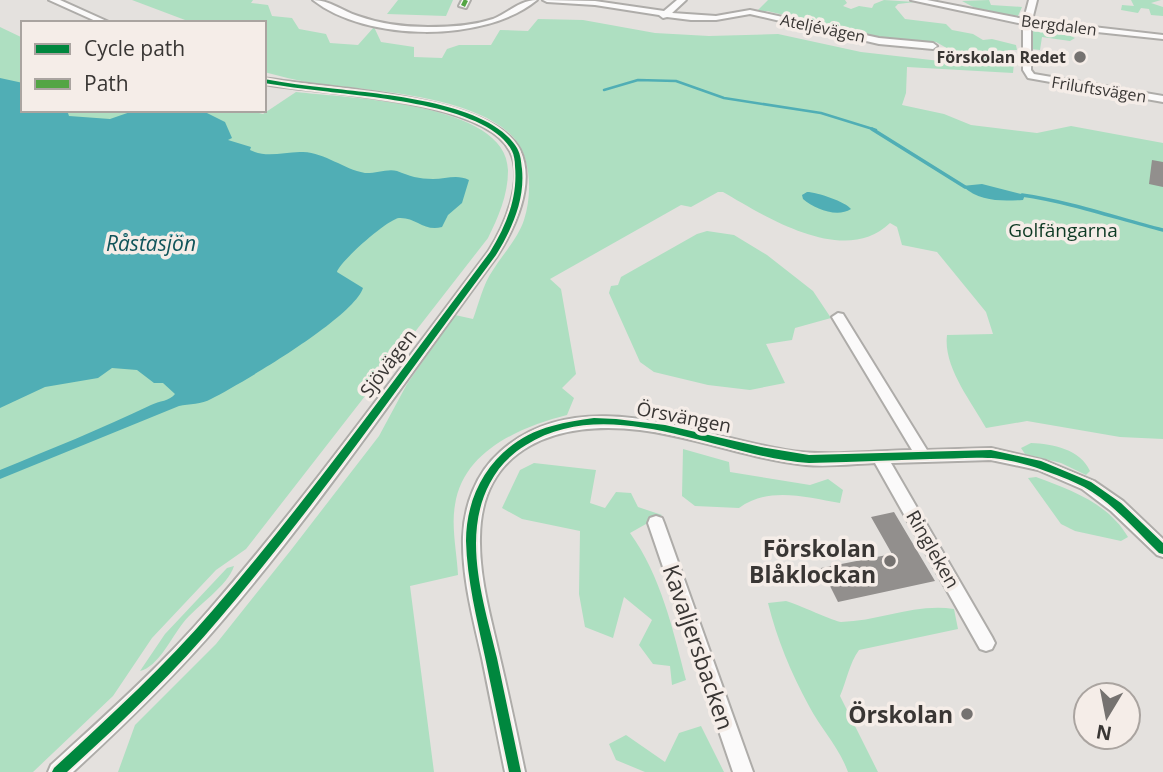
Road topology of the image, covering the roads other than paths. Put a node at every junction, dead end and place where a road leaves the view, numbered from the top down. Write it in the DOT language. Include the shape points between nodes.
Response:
graph roads {
  1 [pos="53,0"];
  2 [pos="317,0"];
  3 [pos="533,0"];
  4 [pos="547,0"];
  5 [pos="682,0"];
  6 [pos="915,0"];
  7 [pos="1033,0"];
  8 [pos="605,2"];
  9 [pos="760,2"];
  10 [pos="750,12"];
  11 [pos="663,16"];
  12 [pos="102,21"];
  13 [pos="1027,22"];
  14 [pos="1163,37"];
  15 [pos="933,46"];
  16 [pos="266,80"];
  17 [pos="1163,99"];
  18 [pos="838,317"];
  19 [pos="879,456"];
  20 [pos="923,456"];
  21 [pos="656,523"];
  22 [pos="1163,550"];
  23 [pos="986,643"];
  24 [pos="58,772"];
  25 [pos="514,772"];
  26 [pos="743,772"];
  1 -- 12 [label="street"];
  2 -- 3 [label="street" via="368,20 436,29 491,22"];
  4 -- 8 [label="street, Ateljévägen"];
  5 -- 11 [label="street"];
  6 -- 13 [label="street, Bergdalen"];
  7 -- 13 [label="street, Friluftsvägen"];
  8 -- 11 [label="street, Ateljévägen"];
  9 -- 10 [label="street"];
  10 -- 11 [label="street, Ateljévägen" via="716,18"];
  10 -- 15 [label="street, Ateljévägen" via="879,41"];
  13 -- 14 [label="street, Bergdalen"];
  13 -- 17 [label="street, Friluftsvägen" via="1027,71 1031,76"];
  16 -- 24 [label="street, Sjövägen" via="427,103 483,121 504,136 516,153 519,194 513,214 493,253 216,614 133,702"];
  18 -- 20 [label="street"];
  19 -- 20 [label="street, Örsvängen"];
  19 -- 23 [label="street, Ringleken"];
  19 -- 25 [label="street, Örsvängen" via="786,457 674,431 598,421 528,437 504,454 477,501 472,539 476,587"];
  20 -- 22 [label="street, Örsvängen" via="991,454 1066,474 1117,506"];
  21 -- 26 [label="street, Kavaljersbacken"];
}
